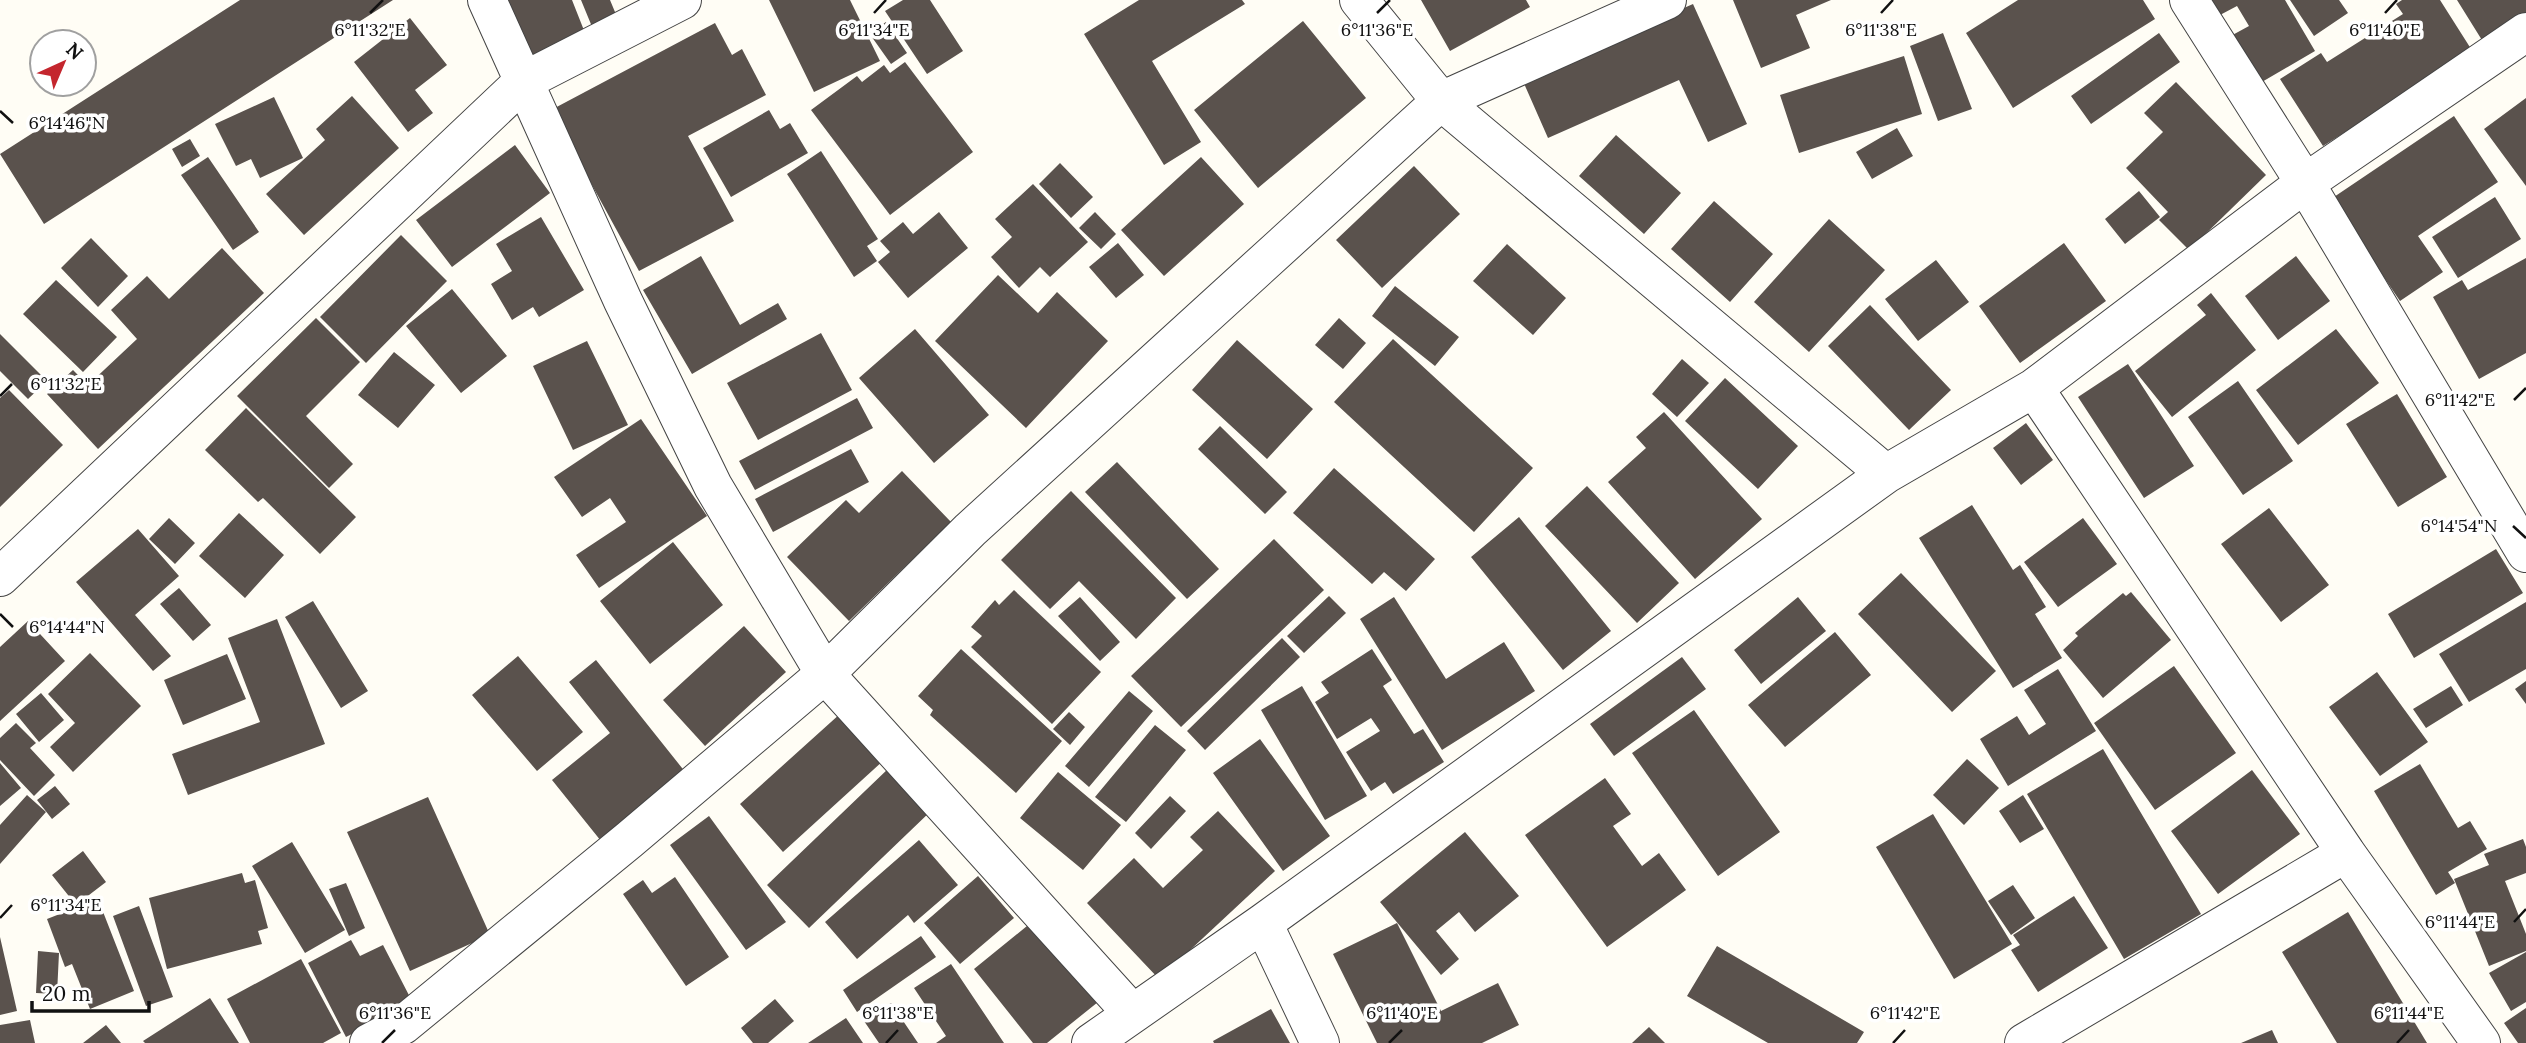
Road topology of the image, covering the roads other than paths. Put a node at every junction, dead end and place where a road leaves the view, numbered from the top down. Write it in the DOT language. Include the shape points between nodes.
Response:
graph roads {
  1 [pos="487,0"];
  2 [pos="682,0"];
  3 [pos="1359,0"];
  4 [pos="1667,0"];
  5 [pos="2189,0"];
  6 [pos="2526,32"];
  7 [pos="524,81"];
  8 [pos="1441,102"];
  9 [pos="2305,184"];
  10 [pos="2034,388"];
  11 [pos="1886,474"];
  12 [pos="2526,553"];
  13 [pos="0,577"];
  14 [pos="825,674"];
  15 [pos="2346,853"];
  16 [pos="1263,923"];
  17 [pos="1132,1013"];
  18 [pos="369,1043"];
  19 [pos="1091,1043"];
  20 [pos="1321,1043"];
  21 [pos="2024,1043"];
  22 [pos="2481,1043"];
  1 -- 7 [label="street"];
  2 -- 7 [label="street"];
  3 -- 8 [label="street"];
  4 -- 8 [label="street"];
  5 -- 9 [label="street"];
  6 -- 9 [label="street"];
  7 -- 13 [label="street"];
  7 -- 14 [label="street" via="713,486"];
  8 -- 11 [label="street"];
  8 -- 14 [label="street" via="970,530"];
  9 -- 10 [label="street"];
  9 -- 12 [label="street"];
  10 -- 11 [label="street"];
  10 -- 15 [label="street"];
  11 -- 16 [label="street"];
  14 -- 17 [label="street"];
  14 -- 18 [label="street" via="403,1025"];
  15 -- 21 [label="street"];
  15 -- 22 [label="street"];
  16 -- 17 [label="street"];
  16 -- 20 [label="street"];
  17 -- 19 [label="street"];
}
